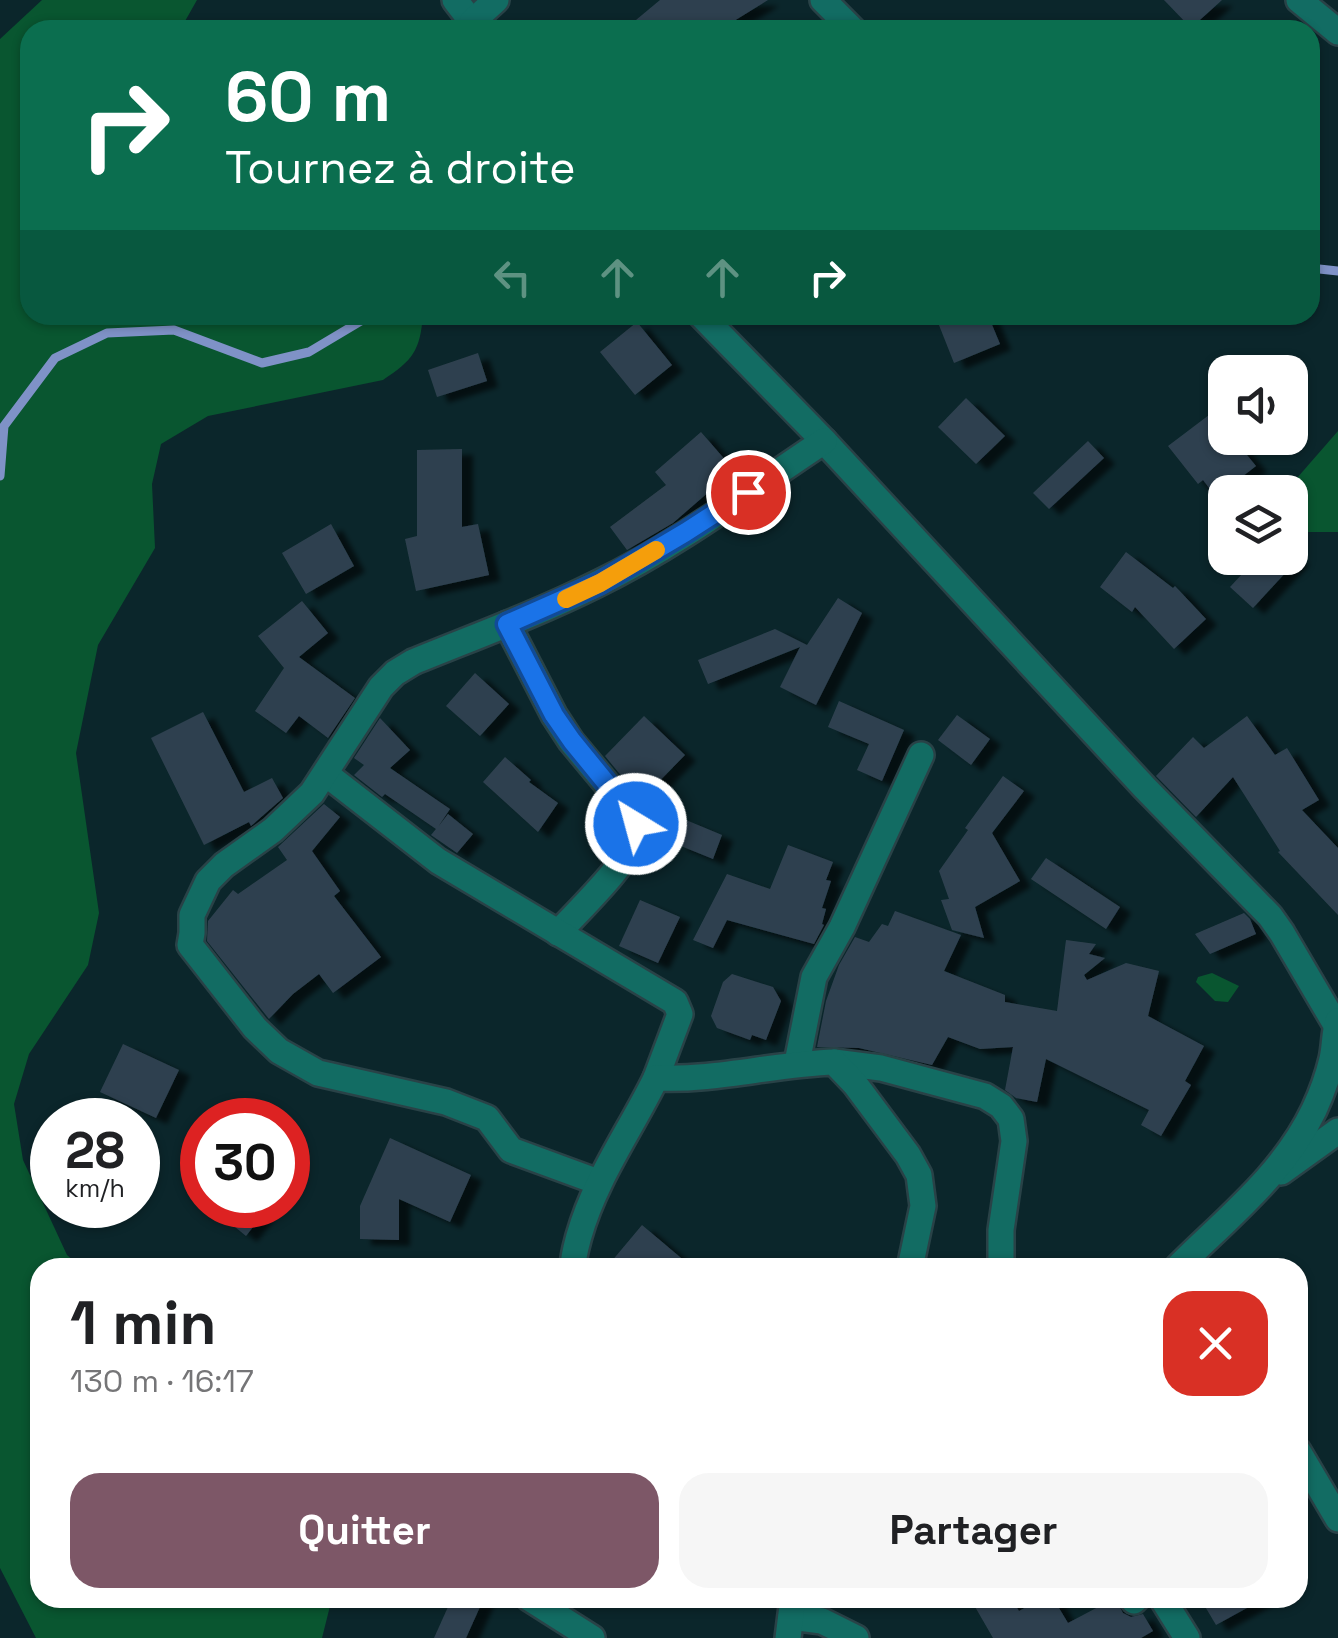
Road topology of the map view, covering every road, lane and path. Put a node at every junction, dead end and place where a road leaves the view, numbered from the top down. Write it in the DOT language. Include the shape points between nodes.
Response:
graph roads {
  1 [pos="496,0"];
  2 [pos="823,0"];
  3 [pos="1299,0"];
  4 [pos="480,20"];
  5 [pos="844,20"];
  6 [pos="1338,32"];
  7 [pos="711,325"];
  8 [pos="824,441"];
  9 [pos="507,624"];
  10 [pos="921,756"];
  11 [pos="326,774"];
  12 [pos="558,933"];
  13 [pos="1337,1023"];
  14 [pos="834,1062"];
  15 [pos="798,1063"];
  16 [pos="656,1078"];
  17 [pos="1338,1131"];
  18 [pos="598,1182"];
  19 [pos="1266,1182"];
  20 [pos="575,1258"];
  21 [pos="912,1258"];
  22 [pos="1001,1258"];
  23 [pos="1188,1258"];
  24 [pos="1308,1468"];
  25 [pos="1338,1519"];
  26 [pos="545,1608"];
  27 [pos="1168,1608"];
  28 [pos="791,1618"];
  29 [pos="592,1638"];
  30 [pos="856,1638"];
  31 [pos="1187,1638"];
  1 -- 4 [label="street"];
  2 -- 5 [label="street"];
  3 -- 6 [label="street"];
  7 -- 8 [label="street"];
  8 -- 9 [label="street" via="600,583"];
  8 -- 13 [label="street" via="1270,916"];
  9 -- 11 [label="street" via="395,673"];
  9 -- 12 [label="street" via="554,715 636,824 630,852"];
  10 -- 15 [label="street" via="814,977"];
  11 -- 12 [label="street" via="438,861"];
  11 -- 18 [label="street" via="296,810 208,882 192,915 190,944 280,1051 318,1073 487,1118 511,1150"];
  12 -- 16 [label="street" via="675,1002 680,1014"];
  13 -- 19 [label="street" via="1314,1110"];
  14 -- 15 [label="street"];
  14 -- 21 [label="street" via="919,1175 924,1206"];
  14 -- 22 [label="street" via="898,1072 1001,1106 1011,1118 1014,1141"];
  15 -- 16 [label="street"];
  16 -- 18 [label="street"];
  17 -- 19 [label="street"];
  18 -- 20 [label="street"];
  19 -- 23 [label="street"];
  24 -- 25 [label="street"];
  26 -- 29 [label="street"];
  27 -- 31 [label="street"];
  28 -- 30 [label="street" via="822,1621"];
}
